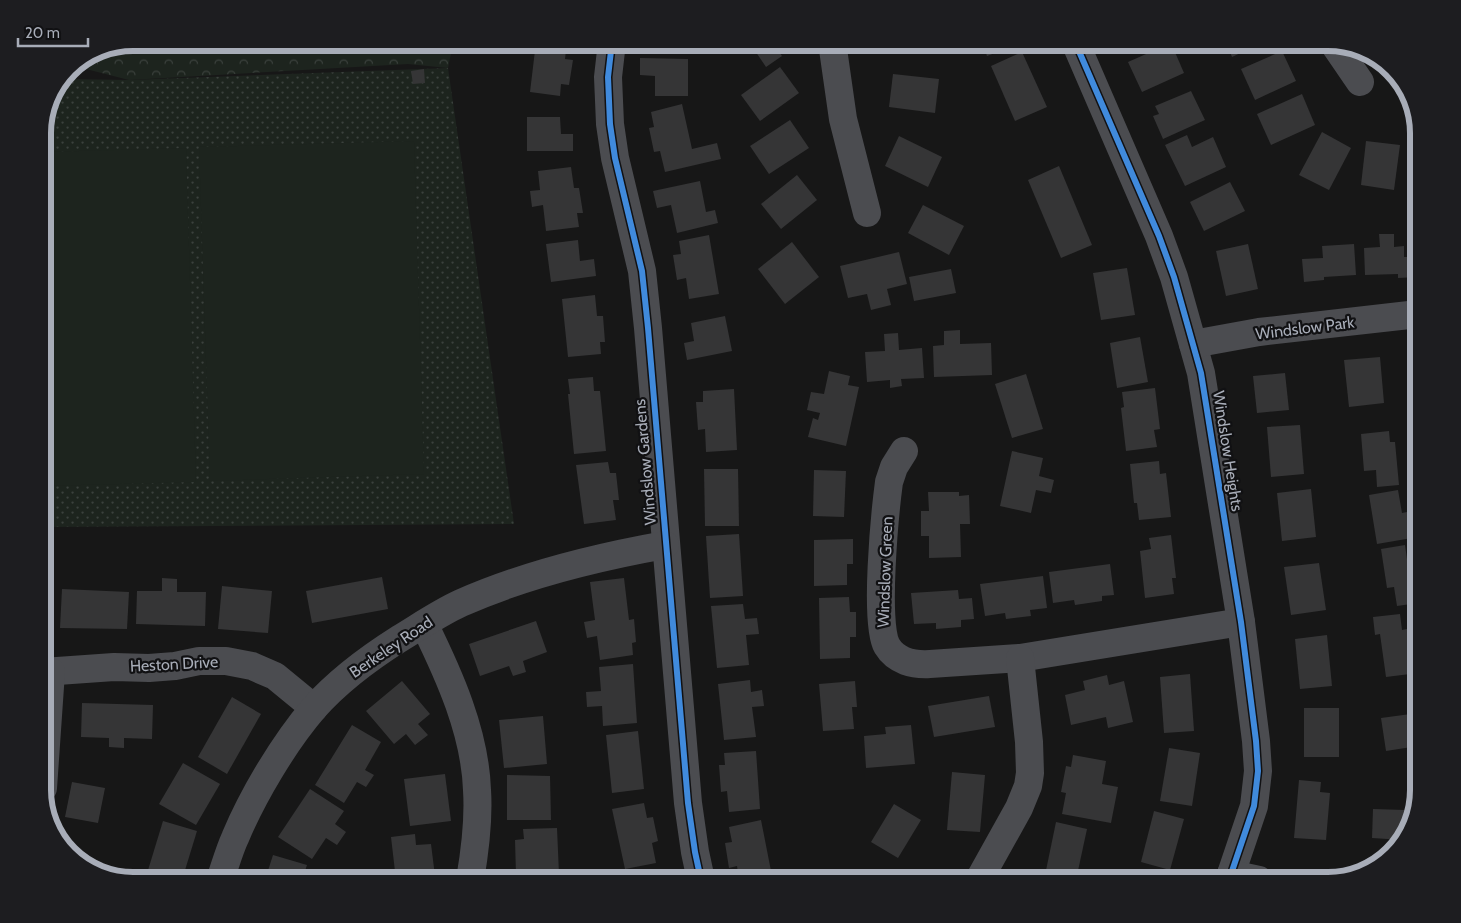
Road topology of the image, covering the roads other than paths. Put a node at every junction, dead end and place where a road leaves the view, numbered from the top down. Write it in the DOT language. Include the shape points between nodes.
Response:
graph roads {
  1 [pos="611,51"];
  2 [pos="833,51"];
  3 [pos="1079,51"];
  4 [pos="1340,52"];
  5 [pos="1360,82"];
  6 [pos="867,213"];
  7 [pos="1410,315"];
  8 [pos="1193,344"];
  9 [pos="904,451"];
  10 [pos="665,545"];
  11 [pos="1241,622"];
  12 [pos="424,624"];
  13 [pos="1020,658"];
  14 [pos="51,672"];
  15 [pos="314,708"];
  16 [pos="223,872"];
  17 [pos="471,872"];
  18 [pos="699,872"];
  19 [pos="983,872"];
  20 [pos="1232,872"];
  1 -- 10 [label="street, Windslow Gardens" via="608,77 610,124 642,271"];
  2 -- 6 [label="street" via="843,119"];
  3 -- 8 [label="street, Windslow Heights" via="1174,277"];
  4 -- 5 [label="street"];
  7 -- 8 [label="street, Windslow Park" via="1259,332"];
  8 -- 11 [label="street, Windslow Heights" via="1201,373"];
  9 -- 13 [label="street, Windslow Green" via="891,474 885,525 881,586 885,644 904,661 922,664"];
  10 -- 12 [label="street, Berkeley Road" via="601,558 494,590 460,603"];
  10 -- 18 [label="street, Windslow Gardens" via="688,803"];
  11 -- 13 [label="street, Windslow Green"];
  11 -- 20 [label="street, Windslow Heights" via="1258,771 1254,806"];
  12 -- 15 [label="street, Berkeley Road" via="376,654"];
  12 -- 17 [label="street" via="448,674 474,762 477,817"];
  13 -- 19 [label="street" via="1029,742 1028,786"];
  14 -- 15 [label="street, Heston Drive" via="226,661 252,666 274,676"];
  15 -- 16 [label="street, Berkeley Road" via="265,779 235,838"];
}
